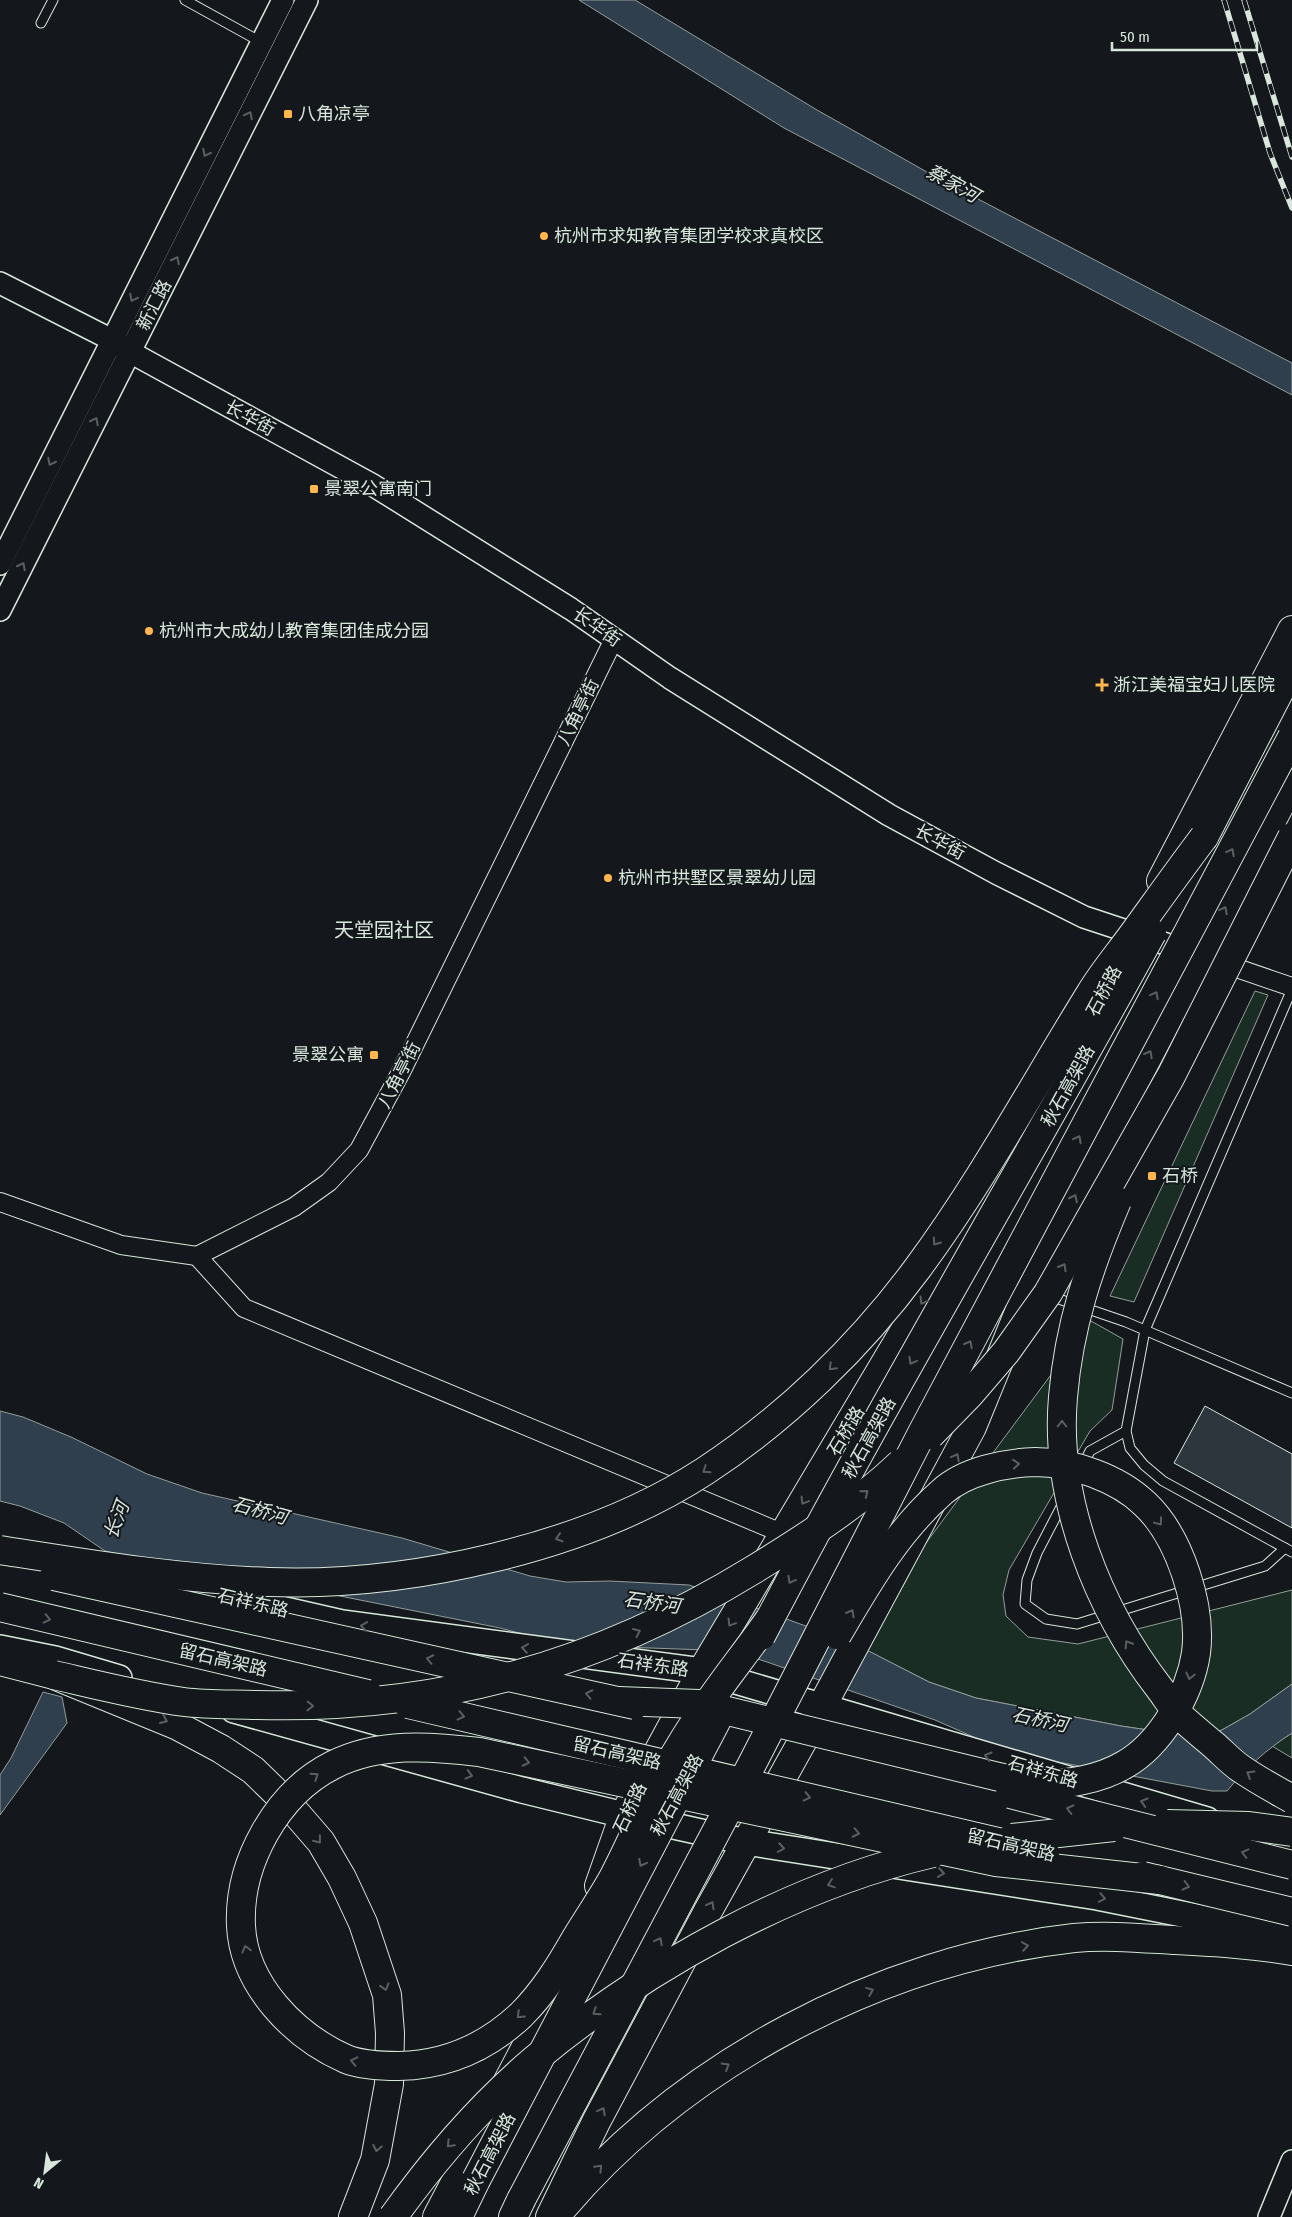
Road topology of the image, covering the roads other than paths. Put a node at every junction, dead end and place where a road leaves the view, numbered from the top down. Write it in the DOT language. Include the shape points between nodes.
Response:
graph roads {
  1 [pos="53,0"];
  2 [pos="185,0"];
  3 [pos="283,0"];
  4 [pos="307,0"];
  5 [pos="41,23"];
  6 [pos="262,42"];
  7 [pos="0,283"];
  8 [pos="112,340"];
  9 [pos="130,352"];
  10 [pos="0,564"];
  11 [pos="0,610"];
  12 [pos="1292,630"];
  13 [pos="614,639"];
  14 [pos="1292,667"];
  15 [pos="1292,737"];
  16 [pos="1292,782"];
  17 [pos="1204,837"];
  18 [pos="1292,837"];
  19 [pos="1134,933"];
  20 [pos="1200,955"];
  21 [pos="1292,988"];
  22 [pos="1171,1076"];
  23 [pos="0,1202"];
  24 [pos="197,1256"];
  25 [pos="1029,1288"];
  26 [pos="1145,1330"];
  27 [pos="1292,1393"];
  28 [pos="1126,1431"];
  29 [pos="784,1534"];
  30 [pos="0,1548"];
  31 [pos="1288,1550"];
  32 [pos="0,1564"];
  33 [pos="0,1608"];
  34 [pos="769,1620"];
  35 [pos="0,1648"];
  36 [pos="0,1661"];
  37 [pos="705,1667"];
  38 [pos="54,1675"];
  39 [pos="826,1697"];
  40 [pos="618,1701"];
  41 [pos="752,1764"];
  42 [pos="1292,1799"];
  43 [pos="624,1815"];
  44 [pos="1292,1832"];
  45 [pos="746,1842"];
  46 [pos="1292,1844"];
  47 [pos="1292,1865"];
  48 [pos="1160,1880"];
  49 [pos="1292,1912"];
  50 [pos="1292,1936"];
  51 [pos="1292,1951"];
  52 [pos="1292,2161"];
  53 [pos="353,2217"];
  54 [pos="393,2217"];
  55 [pos="438,2217"];
  56 [pos="458,2217"];
  57 [pos="513,2217"];
  58 [pos="550,2217"];
  59 [pos="555,2217"];
  60 [pos="1269,2217"];
  1 -- 5 [label="lane"];
  2 -- 6 [label="lane"];
  3 -- 6 [label="street, 新汇路"];
  9 -- 4 [label="street, 新汇路, one-way"];
  6 -- 8 [label="street, 新汇路, one-way"];
  7 -- 8 [label="street, 长华街"];
  8 -- 9 [label="street, 长华街"];
  8 -- 10 [label="street, 新汇路, one-way"];
  11 -- 9 [label="street, 新汇路, one-way"];
  9 -- 13 [label="street, 长华街" via="370,484 571,608"];
  12 -- 19 [label="main road, 石桥路"];
  13 -- 19 [label="street, 长华街" via="670,678 889,815 1084,916"];
  13 -- 24 [label="street, 八角亭街" via="405,1064 359,1150 329,1182 294,1207"];
  14 -- 17 [label="main road, 秋石高架路"];
  41 -- 15 [label="main road, 秋石高架路, one-way, bridge" via="926,1424"];
  20 -- 16 [label="main road, one-way"];
  17 -- 30 [label="main road, one-way, bridge" via="1092,990 962,1206 916,1271 829,1370 751,1438 704,1471 665,1494 561,1538 452,1566 390,1576 331,1581 210,1579 94,1565"];
  17 -- 34 [label="main road, 秋石高架路, one-way, bridge"];
  18 -- 22 [label="main road, bridge"];
  19 -- 20 [label="street, 长华街"];
  19 -- 29 [label="main road, 石桥路, one-way" via="1098,1004"];
  20 -- 21 [label="street"];
  25 -- 20 [label="main road, one-way"];
  21 -- 26 [label="lane"];
  38 -- 22 [label="main road, one-way, bridge" via="186,1702 319,1706 378,1702 448,1692 534,1669 596,1649 686,1609 774,1556 857,1500 892,1471 970,1394 1006,1352 1048,1293"];
  42 -- 22 [label="main road, one-way, bridge" via="1242,1770 1187,1721 1142,1666 1114,1620 1094,1576 1070,1496 1062,1447 1062,1398 1077,1308 1091,1262"];
  23 -- 24 [label="street" via="121,1245"];
  24 -- 29 [label="street" via="244,1308"];
  25 -- 26 [label="lane"];
  39 -- 25 [label="main road, one-way" via="972,1427"];
  26 -- 27 [label="lane"];
  26 -- 28 [label="lane"];
  28 -- 31 [label="lane" via="1130,1448 1144,1466 1163,1481"];
  28 -- 31 [label="lane" via="1090,1451 1037,1553 1027,1580 1025,1604 1046,1619 1077,1624 1265,1566"];
  29 -- 37 [label="main road, 石桥路, one-way"];
  37 -- 30 [label="main road, 石祥东路, one-way" via="342,1623"];
  40 -- 32 [label="main road, one-way, bridge"];
  33 -- 48 [label="main road, 留石高架路, one-way, bridge"];
  34 -- 48 [label="main road, one-way, bridge" via="680,1746 658,1788 654,1796 642,1821 612,1880 549,1983 502,2031 480,2046 436,2062 417,2066 382,2066 349,2060 318,2044 290,2022 268,1998 250,1963 241,1927 247,1875 257,1848 281,1809 309,1780 334,1764 370,1752 437,1747 479,1752 635,1786 654,1790 664,1792 713,1802 742,1808 996,1862"];
  34 -- 56 [label="main road, 秋石高架路, one-way, bridge"];
  35 -- 43 [label="main road, one-way" via="55,1659"];
  36 -- 38 [label="main road"];
  37 -- 39 [label="main road, 石祥东路"];
  37 -- 43 [label="main road, 石桥路"];
  38 -- 53 [label="main road, one-way, bridge" via="176,1726 253,1770 321,1842 342,1878 364,1923 388,1995 390,2033 389,2084 375,2160"];
  39 -- 45 [label="main road"];
  46 -- 39 [label="main road, 石祥东路, one-way" via="874,1724"];
  41 -- 40 [label="main road, one-way, bridge" via="758,1756 779,1725 785,1717 812,1678 900,1537 944,1490 993,1466 1070,1464 1120,1487 1145,1504 1167,1533 1181,1560 1196,1619 1196,1653 1188,1685 1170,1720 1147,1747 1124,1765 1091,1779 1039,1784 963,1769 784,1725 774,1723 765,1720 736,1714 699,1704"];
  47 -- 40 [label="main road, one-way, bridge" via="874,1760"];
  57 -- 41 [label="main road, 秋石高架路, one-way, bridge"];
  43 -- 45 [label="main road"];
  43 -- 55 [label="main road, 石桥路" via="577,1950"];
  44 -- 54 [label="main road, one-way, bridge" via="1221,1824 1151,1824 1027,1836 971,1844 898,1861 822,1887 712,1940 588,2017 532,2061 486,2107 440,2155"];
  45 -- 50 [label="main road, one-way" via="1097,1897"];
  58 -- 45 [label="main road, one-way" via="601,2113"];
  48 -- 49 [label="main road, 留石高架路, one-way, bridge"];
  59 -- 51 [label="main road, one-way" via="612,2154 718,2071 808,2018 887,1984 1010,1948 1075,1938 1154,1938"];
  52 -- 60 [label="street"];
}
